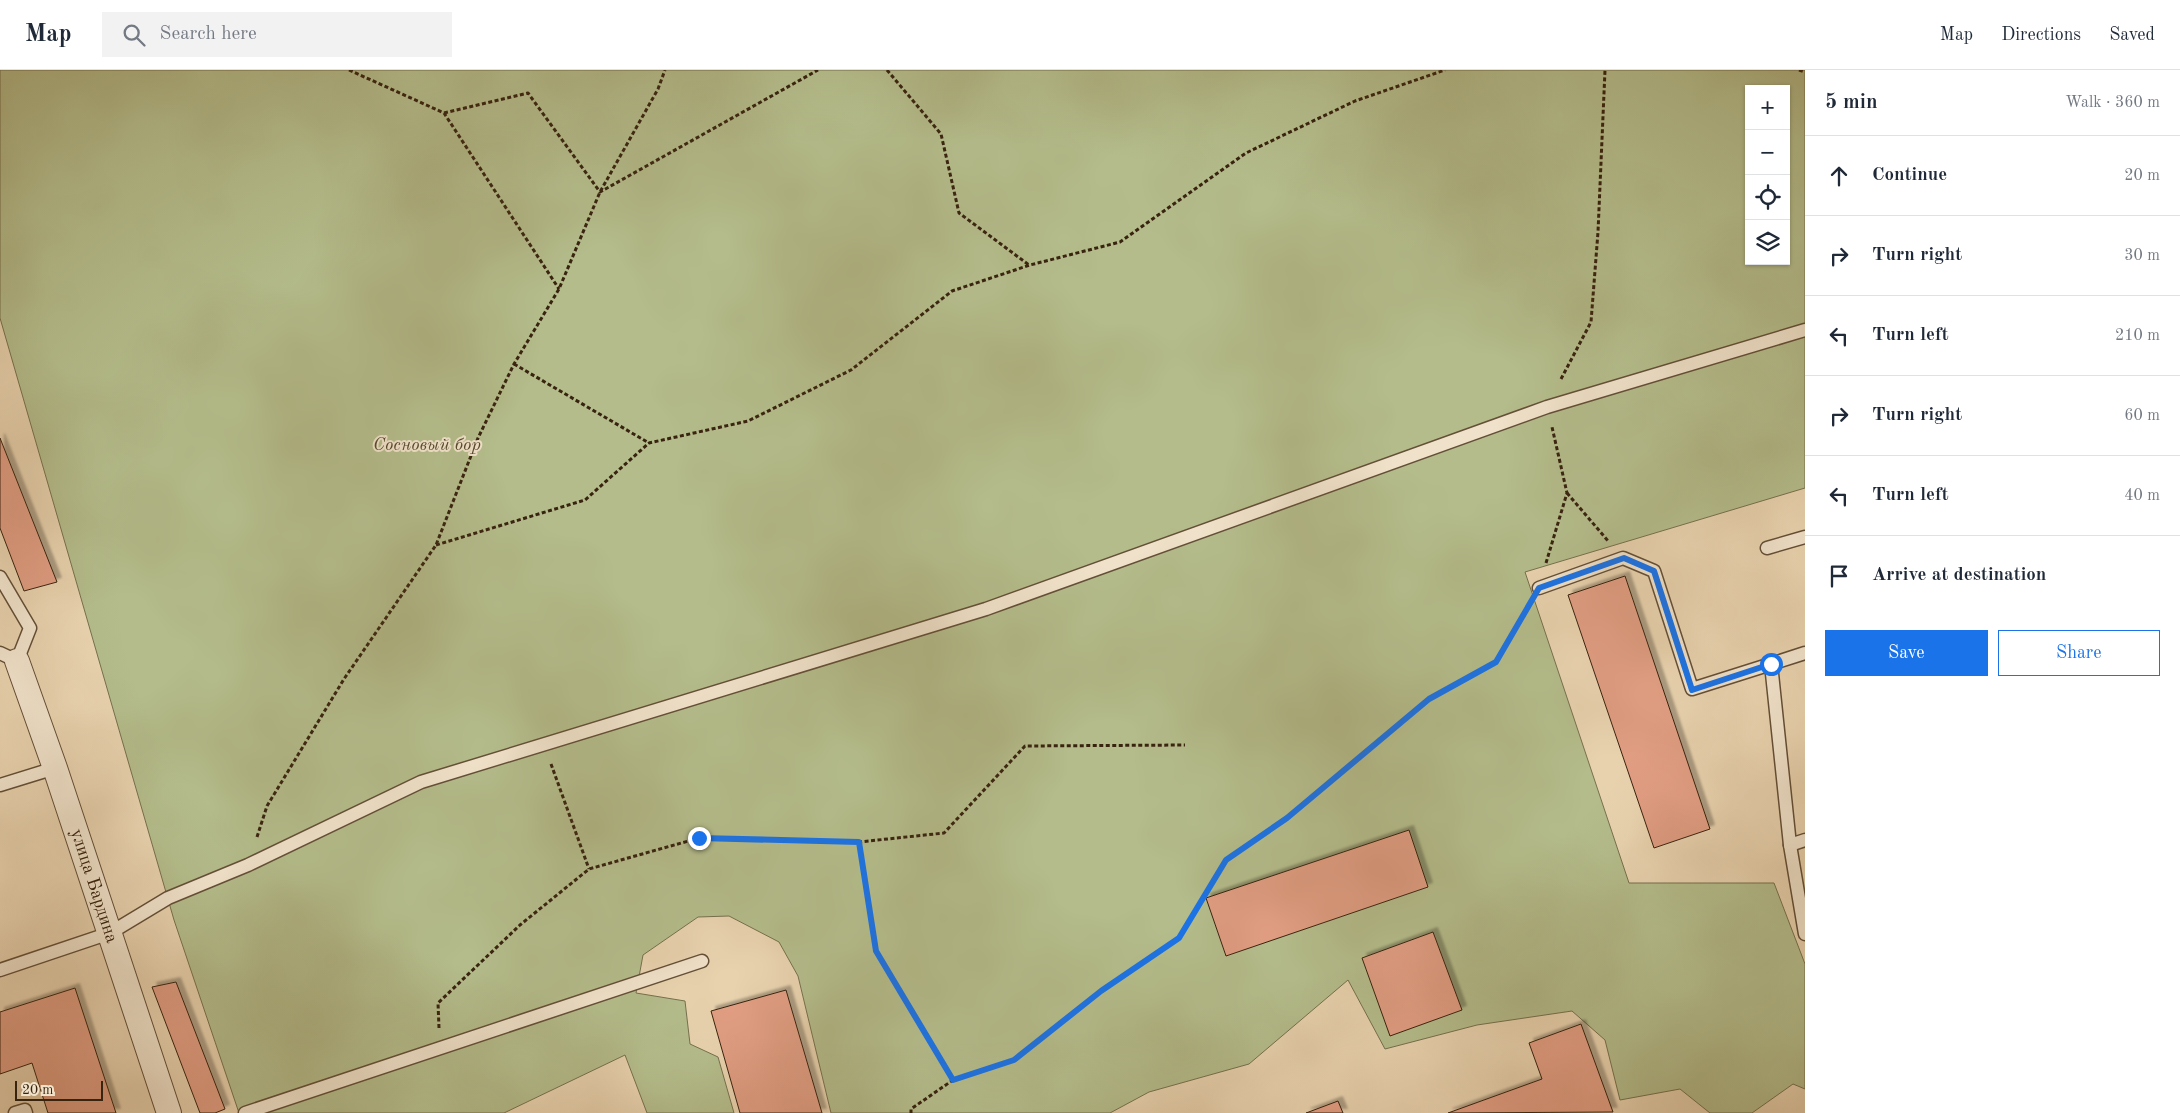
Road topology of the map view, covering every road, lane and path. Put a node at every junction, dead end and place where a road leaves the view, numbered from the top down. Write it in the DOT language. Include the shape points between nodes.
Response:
graph roads {
  1 [pos="349,70"];
  2 [pos="665,70"];
  3 [pos="818,70"];
  4 [pos="887,70"];
  5 [pos="1445,70"];
  6 [pos="1605,70"];
  7 [pos="1799,70"];
  8 [pos="1805,72"];
  9 [pos="444,113"];
  10 [pos="600,192"];
  11 [pos="1030,265"];
  12 [pos="559,289"];
  13 [pos="1805,330"];
  14 [pos="514,364"];
  15 [pos="1547,407"];
  16 [pos="649,443"];
  17 [pos="1567,493"];
  18 [pos="1805,537"];
  19 [pos="436,544"];
  20 [pos="1767,548"];
  21 [pos="1624,558"];
  22 [pos="0,577"];
  23 [pos="1539,588"];
  24 [pos="1805,653"];
  25 [pos="9,657"];
  26 [pos="1771,664"];
  27 [pos="544,744"];
  28 [pos="1185,745"];
  29 [pos="55,768"];
  30 [pos="0,785"];
  31 [pos="1805,840"];
  32 [pos="859,842"];
  33 [pos="1790,845"];
  34 [pos="248,865"];
  35 [pos="589,869"];
  36 [pos="110,933"];
  37 [pos="1805,934"];
  38 [pos="702,962"];
  39 [pos="0,970"];
  40 [pos="439,1048"];
  41 [pos="953,1080"];
  42 [pos="15,1113"];
  43 [pos="26,1113"];
  44 [pos="169,1113"];
  45 [pos="245,1113"];
  46 [pos="911,1113"];
  1 -- 9 [label="path"];
  2 -- 10 [label="path" via="658,89"];
  3 -- 10 [label="path"];
  4 -- 11 [label="path" via="941,134 959,213"];
  5 -- 11 [label="path" via="1355,101 1246,152 1120,242"];
  6 -- 15 [label="path" via="1598,232 1590,322"];
  7 -- 8 [label="path"];
  9 -- 10 [label="path" via="528,93"];
  9 -- 12 [label="path"];
  10 -- 12 [label="path"];
  11 -- 16 [label="path" via="952,290 851,370 748,421"];
  12 -- 14 [label="path"];
  13 -- 15 [label="lane"];
  14 -- 16 [label="path"];
  14 -- 19 [label="path" via="478,438"];
  15 -- 17 [label="path"];
  15 -- 27 [label="lane" via="986,609"];
  16 -- 19 [label="path" via="585,500"];
  17 -- 21 [label="path"];
  17 -- 23 [label="path"];
  18 -- 20 [label="lane"];
  19 -- 34 [label="path" via="344,679 267,806"];
  21 -- 23 [label="lane"];
  21 -- 26 [label="lane" via="1654,571 1692,690"];
  22 -- 25 [label="lane" via="30,628"];
  23 -- 41 [label="path" via="1496,662 1429,699 1287,818 1226,860 1179,938 1101,991 1014,1060"];
  24 -- 26 [label="lane"];
  25 -- 29 [label="street, улица Бардина"];
  26 -- 33 [label="lane"];
  27 -- 34 [label="lane" via="420,782"];
  27 -- 35 [label="path"];
  28 -- 32 [label="path" via="1025,746 944,833"];
  29 -- 30 [label="lane"];
  29 -- 36 [label="street, улица Бардина"];
  31 -- 33 [label="lane"];
  32 -- 35 [label="path" via="699,838"];
  32 -- 41 [label="path" via="876,951"];
  33 -- 37 [label="lane"];
  34 -- 36 [label="lane" via="168,898"];
  35 -- 40 [label="path" via="520,925 438,1003"];
  36 -- 39 [label="lane"];
  36 -- 44 [label="street, улица Бардина"];
  38 -- 40 [label="lane"];
  40 -- 45 [label="lane"];
  41 -- 46 [label="path" via="911,1108"];
  42 -- 43 [label="lane" via="25,1110"];
}
